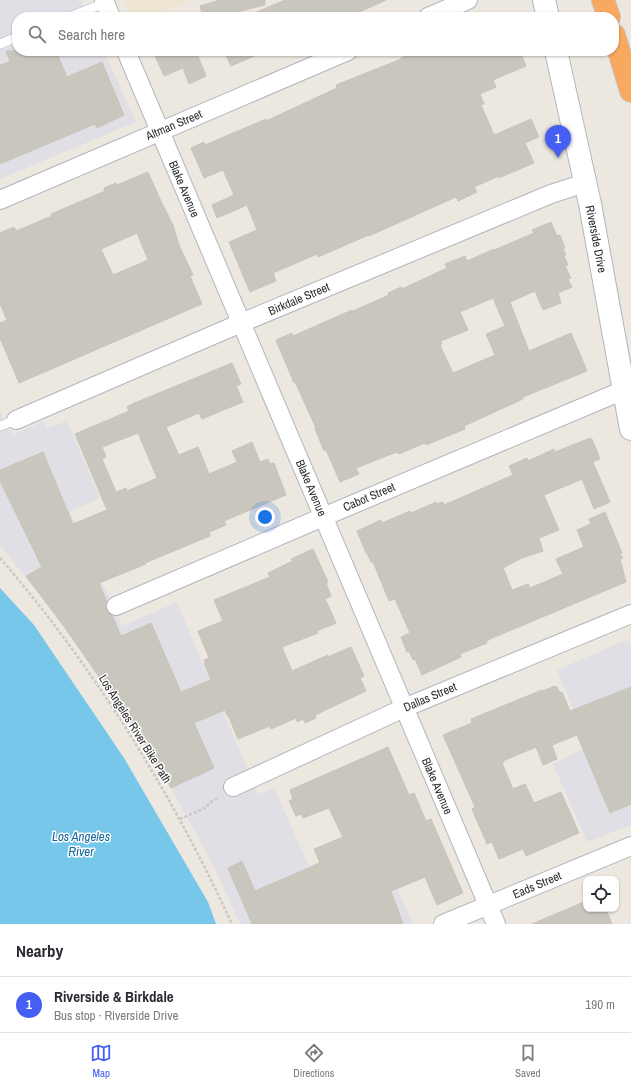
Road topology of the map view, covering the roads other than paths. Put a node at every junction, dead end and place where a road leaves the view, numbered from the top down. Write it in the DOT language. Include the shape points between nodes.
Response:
graph roads {
  1 [pos="468,0"];
  2 [pos="544,0"];
  3 [pos="603,0"];
  4 [pos="107,7"];
  5 [pos="88,12"];
  6 [pos="440,12"];
  7 [pos="547,12"];
  8 [pos="607,12"];
  9 [pos="12,39"];
  10 [pos="0,44"];
  11 [pos="619,51"];
  12 [pos="128,56"];
  13 [pos="336,56"];
  14 [pos="557,56"];
  15 [pos="631,91"];
  16 [pos="159,131"];
  17 [pos="585,182"];
  18 [pos="0,200"];
  19 [pos="241,323"];
  20 [pos="624,390"];
  21 [pos="8,423"];
  22 [pos="631,429"];
  23 [pos="323,517"];
  24 [pos="116,606"];
  25 [pos="631,614"];
  26 [pos="404,708"];
  27 [pos="233,787"];
  28 [pos="631,846"];
  29 [pos="488,906"];
  30 [pos="443,924"];
  31 [pos="496,924"];
  1 -- 6 [label="street"];
  2 -- 7 [label="main road"];
  3 -- 8 [label="highway"];
  4 -- 5 [label="lane"];
  9 -- 10 [label="lane"];
  11 -- 15 [label="highway"];
  12 -- 16 [label="street, Blake Avenue"];
  13 -- 16 [label="street, Altman Street"];
  14 -- 17 [label="main road, Riverside Drive"];
  16 -- 18 [label="street, Altman Street"];
  16 -- 19 [label="street, Blake Avenue"];
  17 -- 19 [label="street, Birkdale Street"];
  17 -- 20 [label="main road, Riverside Drive"];
  19 -- 21 [label="street, Birkdale Street"];
  19 -- 23 [label="street, Blake Avenue"];
  20 -- 22 [label="main road, Riverside Drive"];
  20 -- 23 [label="street, Cabot Street"];
  23 -- 24 [label="street, Cabot Street"];
  23 -- 26 [label="street, Blake Avenue"];
  25 -- 26 [label="street, Dallas Street"];
  26 -- 27 [label="street, Dallas Street"];
  26 -- 29 [label="street, Blake Avenue"];
  28 -- 29 [label="street, Eads Street"];
  29 -- 30 [label="street, Eads Street"];
  29 -- 31 [label="street, Blake Avenue"];
}
